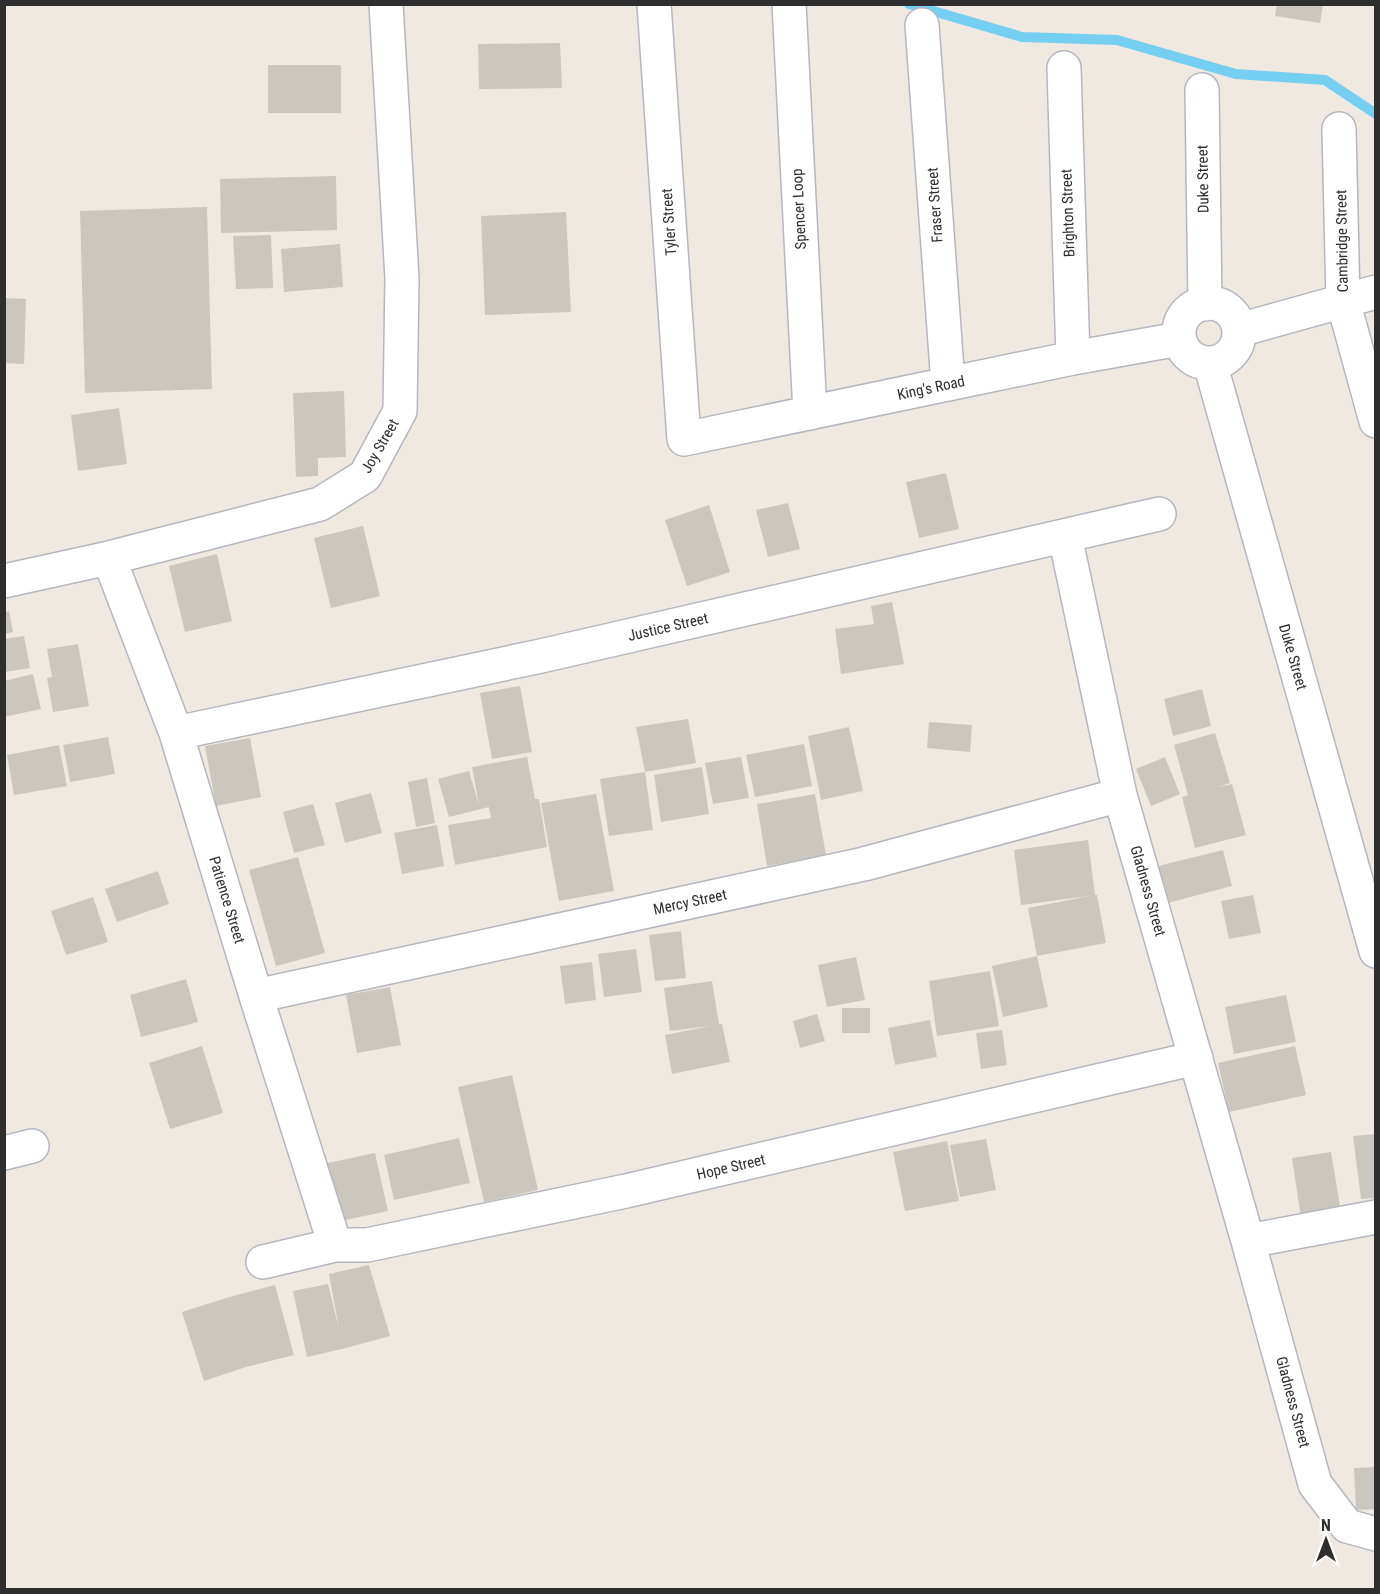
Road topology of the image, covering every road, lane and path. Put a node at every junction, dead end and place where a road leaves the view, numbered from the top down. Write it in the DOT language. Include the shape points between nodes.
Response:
graph roads {
  1 [pos="386,4"];
  2 [pos="654,4"];
  3 [pos="789,4"];
  4 [pos="922,25"];
  5 [pos="1064,68"];
  6 [pos="1202,90"];
  7 [pos="1339,129"];
  8 [pos="1376,292"];
  9 [pos="1343,301"];
  10 [pos="1205,304"];
  11 [pos="1239,330"];
  12 [pos="1179,339"];
  13 [pos="1073,358"];
  14 [pos="1210,363"];
  15 [pos="948,384"];
  16 [pos="810,413"];
  17 [pos="1376,421"];
  18 [pos="684,439"];
  19 [pos="1159,514"];
  20 [pos="1065,536"];
  21 [pos="109,558"];
  22 [pos="4,581"];
  23 [pos="176,733"];
  24 [pos="1120,795"];
  25 [pos="1376,951"];
  26 [pos="256,996"];
  27 [pos="1197,1058"];
  28 [pos="1376,1217"];
  29 [pos="1248,1241"];
  30 [pos="334,1245"];
  31 [pos="263,1262"];
  32 [pos="1376,1534"];
  1 -- 21 [label="street, Joy Street" via="402,278 400,411 365,476 320,504"];
  2 -- 18 [label="street, Tyler Street"];
  3 -- 16 [label="street, Spencer Loop"];
  4 -- 15 [label="street, Fraser Street"];
  5 -- 13 [label="street, Brighton Street"];
  6 -- 10 [label="street, Duke Street"];
  7 -- 9 [label="street, Cambridge Street"];
  8 -- 9 [label="street"];
  9 -- 11 [label="street"];
  9 -- 17 [label="street, Cambridge Street"];
  10 -- 11 [label="street" via="1223,307 1231,313"];
  10 -- 12 [label="street" via="1195,306 1182,319"];
  11 -- 14 [label="street" via="1229,356"];
  12 -- 13 [label="street, King's Road"];
  12 -- 14 [label="street" via="1190,357"];
  13 -- 15 [label="street, King's Road"];
  14 -- 25 [label="street, Duke Street"];
  15 -- 16 [label="street, King's Road"];
  16 -- 18 [label="street, King's Road"];
  19 -- 20 [label="street, Justice Street"];
  20 -- 23 [label="street, Justice Street" via="542,656"];
  20 -- 24 [label="street, Gladness Street"];
  21 -- 22 [label="street, Joy Street"];
  21 -- 23 [label="street, Patience Street"];
  23 -- 26 [label="street, Patience Street"];
  24 -- 26 [label="street, Mercy Street" via="864,864"];
  24 -- 27 [label="street, Gladness Street"];
  26 -- 30 [label="street, Patience Street"];
  27 -- 29 [label="street, Gladness Street"];
  27 -- 30 [label="street, Hope Street" via="626,1191 367,1245"];
  28 -- 29 [label="street"];
  29 -- 32 [label="street, Gladness Street" via="1315,1484 1347,1526"];
  30 -- 31 [label="street, Hope Street"];
}
